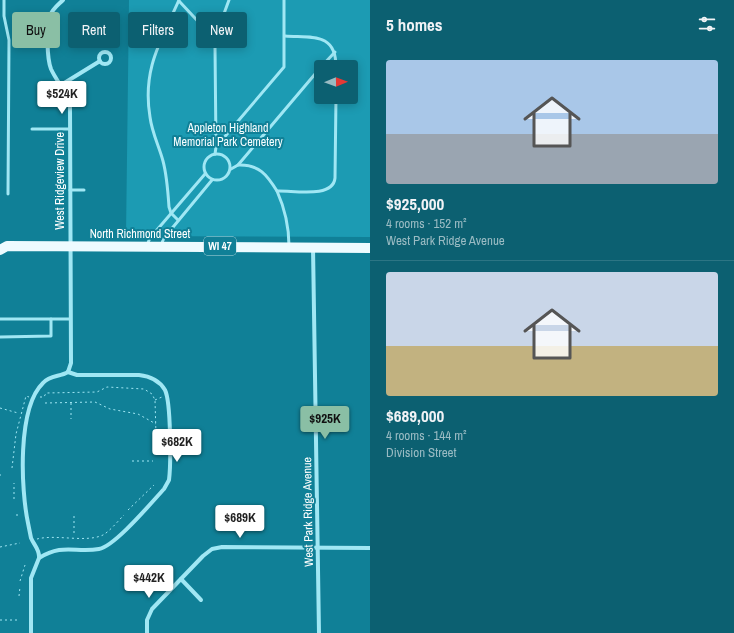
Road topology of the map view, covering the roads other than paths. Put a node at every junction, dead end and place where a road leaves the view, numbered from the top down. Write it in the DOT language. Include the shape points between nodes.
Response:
graph roads {
  1 [pos="4,0"];
  2 [pos="63,0"];
  3 [pos="179,0"];
  4 [pos="229,0"];
  5 [pos="284,0"];
  6 [pos="225,12"];
  7 [pos="196,19"];
  8 [pos="285,36"];
  9 [pos="216,48"];
  10 [pos="335,51"];
  11 [pos="327,60"];
  12 [pos="336,60"];
  13 [pos="100,61"];
  14 [pos="314,75"];
  15 [pos="61,85"];
  16 [pos="336,104"];
  17 [pos="32,129"];
  18 [pos="70,129"];
  19 [pos="216,147"];
  20 [pos="215,154"];
  21 [pos="238,165"];
  22 [pos="231,168"];
  23 [pos="205,174"];
  24 [pos="212,180"];
  25 [pos="69,190"];
  26 [pos="84,190"];
  27 [pos="277,192"];
  28 [pos="8,194"];
  29 [pos="171,213"];
  30 [pos="178,220"];
  31 [pos="2,246"];
  32 [pos="161,246"];
  33 [pos="289,246"];
  34 [pos="313,246"];
  35 [pos="69,247"];
  36 [pos="146,247"];
  37 [pos="370,248"];
  38 [pos="0,319"];
  39 [pos="51,319"];
  40 [pos="70,319"];
  41 [pos="0,337"];
  42 [pos="68,372"];
  43 [pos="318,547"];
  44 [pos="370,548"];
  45 [pos="39,558"];
  46 [pos="180,579"];
  47 [pos="201,600"];
  48 [pos="31,633"];
  49 [pos="147,633"];
  50 [pos="319,633"];
  1 -- 28 [label="lane" via="9,40"];
  2 -- 15 [label="street, West Ridgeview Drive" via="52,11 48,26 49,62"];
  3 -- 7 [label="lane"];
  3 -- 29 [label="lane" via="156,48 149,90 150,117 163,161"];
  4 -- 6 [label="lane"];
  5 -- 8 [label="lane"];
  8 -- 10 [label="lane" via="320,38"];
  8 -- 19 [label="lane" via="284,67"];
  9 -- 19 [label="lane"];
  10 -- 11 [label="lane"];
  10 -- 12 [label="lane"];
  13 -- 15 [label="street"];
  14 -- 21 [label="lane"];
  15 -- 18 [label="street, West Ridgeview Drive" via="69,102"];
  16 -- 27 [label="lane" via="335,178 332,187 321,191"];
  17 -- 18 [label="lane"];
  18 -- 25 [label="street, West Ridgeview Drive"];
  19 -- 20 [label="lane"];
  20 -- 22 [label="lane" via="226,158"];
  20 -- 23 [label="lane" via="205,161"];
  21 -- 22 [label="lane"];
  21 -- 27 [label="lane" via="250,165 263,171"];
  22 -- 24 [label="lane" via="226,178"];
  23 -- 24 [label="lane"];
  23 -- 29 [label="lane"];
  24 -- 30 [label="lane"];
  25 -- 26 [label="lane"];
  25 -- 35 [label="street, West Ridgeview Drive"];
  27 -- 33 [label="lane" via="285,208"];
  29 -- 30 [label="lane"];
  29 -- 36 [label="lane" via="150,238"];
  30 -- 32 [label="lane"];
  31 -- 35 [label="main road, North Richmond Street / WI 47"];
  32 -- 33 [label="main road, North Richmond Street / WI 47"];
  32 -- 36 [label="main road, North Richmond Street / WI 47"];
  33 -- 34 [label="main road, North Richmond Street / WI 47"];
  34 -- 37 [label="main road, North Richmond Street / WI 47"];
  34 -- 43 [label="street, West Park Ridge Avenue"];
  35 -- 36 [label="main road, North Richmond Street / WI 47"];
  35 -- 40 [label="street, West Ridgeview Drive"];
  38 -- 39 [label="lane"];
  39 -- 40 [label="lane"];
  39 -- 41 [label="lane" via="51,336"];
  40 -- 42 [label="street, West Ridgeview Drive" via="71,366"];
  42 -- 45 [label="street" via="45,380 34,397 26,427 22,473 26,510 32,540"];
  42 -- 45 [label="street" via="77,375 147,376 158,382 166,395 169,475 164,489 110,545 94,549 55,550"];
  43 -- 44 [label="street"];
  43 -- 46 [label="street" via="216,548 203,556"];
  43 -- 50 [label="street, West Park Ridge Avenue"];
  45 -- 48 [label="street" via="30,584"];
  46 -- 47 [label="street"];
  46 -- 49 [label="street" via="152,609 147,620"];
}
